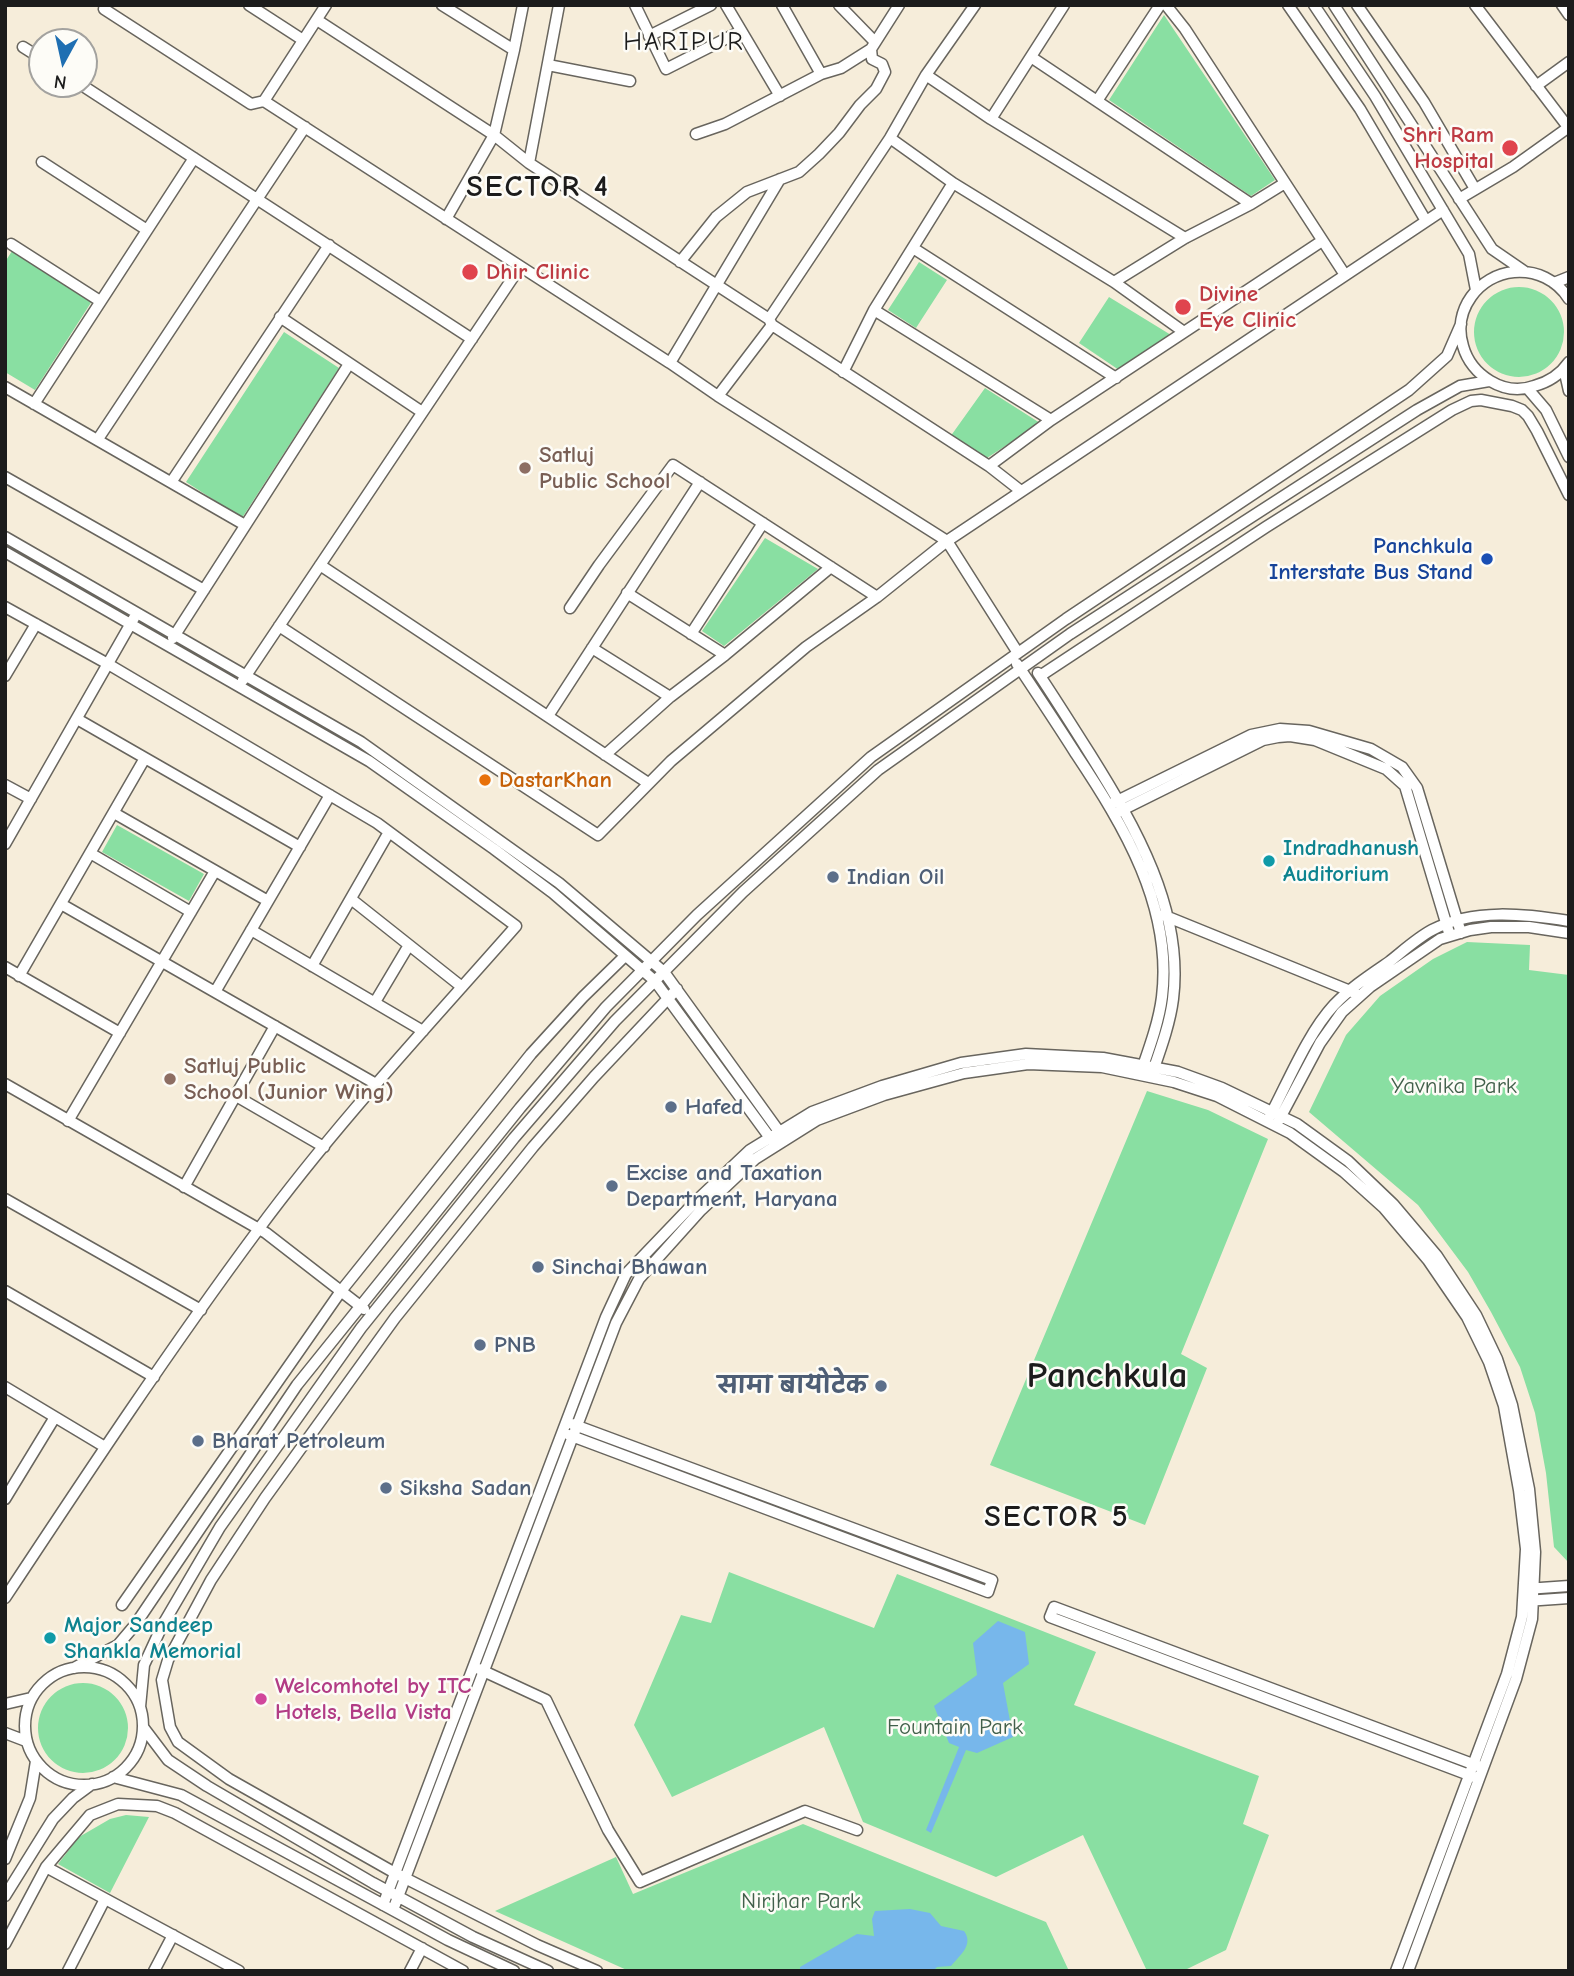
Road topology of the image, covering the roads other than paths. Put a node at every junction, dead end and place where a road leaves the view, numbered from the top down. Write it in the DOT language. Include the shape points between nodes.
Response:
graph roads {
  1 [pos="250,5"];
  2 [pos="326,5"];
  3 [pos="442,5"];
  4 [pos="523,5"];
  5 [pos="559,5"];
  6 [pos="635,5"];
  7 [pos="711,5"];
  8 [pos="726,5"];
  9 [pos="782,5"];
  10 [pos="839,5"];
  11 [pos="899,5"];
  12 [pos="975,5"];
  13 [pos="1064,5"];
  14 [pos="1160,5"];
  15 [pos="1166,5"];
  16 [pos="1287,5"];
  17 [pos="1314,5"];
  18 [pos="1334,5"];
  19 [pos="1357,5"];
  20 [pos="1475,5"];
  21 [pos="1562,5"];
  22 [pos="104,9"];
  23 [pos="1569,15"];
  24 [pos="317,20"];
  25 [pos="741,31"];
  26 [pos="649,36"];
  27 [pos="303,40"];
  28 [pos="873,46"];
  29 [pos="23,47"];
  30 [pos="28,50"];
  31 [pos="514,50"];
  32 [pos="1031,57"];
  33 [pos="1569,62"];
  34 [pos="548,65"];
  35 [pos="821,74"];
  36 [pos="926,75"];
  37 [pos="630,81"];
  38 [pos="1536,86"];
  39 [pos="98,96"];
  40 [pos="779,96"];
  41 [pos="264,101"];
  42 [pos="1097,101"];
  43 [pos="991,119"];
  44 [pos="305,127"];
  45 [pos="1568,127"];
  46 [pos="696,134"];
  47 [pos="494,135"];
  48 [pos="890,138"];
  49 [pos="194,158"];
  50 [pos="43,162"];
  51 [pos="529,163"];
  52 [pos="780,179"];
  53 [pos="953,183"];
  54 [pos="1285,183"];
  55 [pos="1475,189"];
  56 [pos="258,199"];
  57 [pos="1459,200"];
  58 [pos="1251,204"];
  59 [pos="1443,210"];
  60 [pos="446,219"];
  61 [pos="1426,221"];
  62 [pos="147,230"];
  63 [pos="1185,238"];
  64 [pos="1322,241"];
  65 [pos="11,244"];
  66 [pos="329,245"];
  67 [pos="913,248"];
  68 [pos="680,262"];
  69 [pos="520,267"];
  70 [pos="1524,271"];
  71 [pos="1345,275"];
  72 [pos="1569,277"];
  73 [pos="1114,282"];
  74 [pos="1553,283"];
  75 [pos="717,285"];
  76 [pos="1476,290"];
  77 [pos="1569,299"];
  78 [pos="100,301"];
  79 [pos="874,310"];
  80 [pos="280,317"];
  81 [pos="771,322"];
  82 [pos="1461,324"];
  83 [pos="1184,332"];
  84 [pos="472,339"];
  85 [pos="670,363"];
  86 [pos="349,364"];
  87 [pos="1566,366"];
  88 [pos="843,372"];
  89 [pos="1116,378"];
  90 [pos="1489,380"];
  91 [pos="5,387"];
  92 [pos="1528,388"];
  93 [pos="1569,391"];
  94 [pos="718,396"];
  95 [pos="34,404"];
  96 [pos="422,412"];
  97 [pos="1051,420"];
  98 [pos="98,439"];
  99 [pos="1569,457"];
  100 [pos="989,466"];
  101 [pos="5,477"];
  102 [pos="172,481"];
  103 [pos="700,482"];
  104 [pos="1021,491"];
  105 [pos="1569,495"];
  106 [pos="763,523"];
  107 [pos="245,525"];
  108 [pos="5,537"];
  109 [pos="947,541"];
  110 [pos="5,552"];
  111 [pos="320,565"];
  112 [pos="831,567"];
  113 [pos="204,590"];
  114 [pos="627,593"];
  115 [pos="877,597"];
  116 [pos="5,607"];
  117 [pos="570,608"];
  118 [pos="134,618"];
  119 [pos="36,624"];
  120 [pos="279,626"];
  121 [pos="691,634"];
  122 [pos="172,640"];
  123 [pos="593,648"];
  124 [pos="1018,653"];
  125 [pos="725,655"];
  126 [pos="1031,662"];
  127 [pos="108,664"];
  128 [pos="1021,669"];
  129 [pos="5,676"];
  130 [pos="1040,676"];
  131 [pos="243,680"];
  132 [pos="670,697"];
  133 [pos="548,716"];
  134 [pos="77,719"];
  135 [pos="605,755"];
  136 [pos="145,758"];
  137 [pos="649,783"];
  138 [pos="5,785"];
  139 [pos="330,795"];
  140 [pos="31,800"];
  141 [pos="1116,808"];
  142 [pos="114,813"];
  143 [pos="389,832"];
  144 [pos="5,844"];
  145 [pos="300,847"];
  146 [pos="90,853"];
  147 [pos="215,871"];
  148 [pos="351,899"];
  149 [pos="268,901"];
  150 [pos="61,904"];
  151 [pos="1156,910"];
  152 [pos="191,912"];
  153 [pos="1168,918"];
  154 [pos="1569,921"];
  155 [pos="1454,929"];
  156 [pos="251,930"];
  157 [pos="1569,933"];
  158 [pos="409,945"];
  159 [pos="625,956"];
  160 [pos="652,961"];
  161 [pos="162,962"];
  162 [pos="312,966"];
  163 [pos="5,967"];
  164 [pos="642,971"];
  165 [pos="664,972"];
  166 [pos="19,975"];
  167 [pos="654,981"];
  168 [pos="461,987"];
  169 [pos="677,989"];
  170 [pos="215,992"];
  171 [pos="1349,992"];
  172 [pos="1362,995"];
  173 [pos="667,998"];
  174 [pos="375,1002"];
  175 [pos="275,1026"];
  176 [pos="423,1031"];
  177 [pos="120,1033"];
  178 [pos="1148,1071"];
  179 [pos="376,1084"];
  180 [pos="6,1088"];
  181 [pos="236,1096"];
  182 [pos="1274,1119"];
  183 [pos="68,1121"];
  184 [pos="777,1139"];
  185 [pos="324,1147"];
  186 [pos="184,1187"];
  187 [pos="5,1199"];
  188 [pos="258,1229"];
  189 [pos="5,1291"];
  190 [pos="341,1291"];
  191 [pos="360,1306"];
  192 [pos="201,1310"];
  193 [pos="372,1315"];
  194 [pos="155,1377"];
  195 [pos="5,1387"];
  196 [pos="55,1417"];
  197 [pos="570,1429"];
  198 [pos="105,1447"];
  199 [pos="9,1485"];
  200 [pos="5,1499"];
  201 [pos="194,1501"];
  202 [pos="211,1513"];
  203 [pos="1569,1587"];
  204 [pos="1528,1589"];
  205 [pos="7,1593"];
  206 [pos="1569,1598"];
  207 [pos="177,1600"];
  208 [pos="1527,1601"];
  209 [pos="122,1605"];
  210 [pos="194,1609"];
  211 [pos="1064,1617"];
  212 [pos="74,1668"];
  213 [pos="478,1669"];
  214 [pos="32,1698"];
  215 [pos="5,1704"];
  216 [pos="140,1707"];
  217 [pos="143,1727"];
  218 [pos="5,1733"];
  219 [pos="26,1741"];
  220 [pos="36,1761"];
  221 [pos="1476,1772"];
  222 [pos="113,1777"];
  223 [pos="92,1784"];
  224 [pos="181,1795"];
  225 [pos="175,1814"];
  226 [pos="288,1814"];
  227 [pos="279,1828"];
  228 [pos="857,1830"];
  229 [pos="5,1859"];
  230 [pos="47,1867"];
  231 [pos="400,1876"];
  232 [pos="393,1894"];
  233 [pos="5,1896"];
  234 [pos="106,1899"];
  235 [pos="388,1907"];
  236 [pos="173,1935"];
  237 [pos="5,1944"];
  238 [pos="422,1948"];
  239 [pos="509,1970"];
  240 [pos="68,1971"];
  241 [pos="154,1971"];
  242 [pos="239,1971"];
  243 [pos="410,1971"];
  244 [pos="463,1971"];
  245 [pos="548,1971"];
  246 [pos="597,1971"];
  247 [pos="1396,1971"];
  248 [pos="1408,1971"];
  1 -- 27 [label="street"];
  2 -- 24 [label="street"];
  3 -- 31 [label="street"];
  4 -- 31 [label="street"];
  5 -- 34 [label="street"];
  6 -- 26 [label="street"];
  7 -- 26 [label="street"];
  8 -- 25 [label="street"];
  9 -- 35 [label="street"];
  10 -- 28 [label="street"];
  11 -- 28 [label="street"];
  12 -- 36 [label="street"];
  13 -- 32 [label="street"];
  14 -- 42 [label="street"];
  15 -- 54 [label="street"];
  16 -- 61 [label="street" via="1360,109"];
  17 -- 59 [label="street"];
  18 -- 57 [label="street"];
  19 -- 55 [label="street" via="1424,102"];
  20 -- 38 [label="street"];
  21 -- 23 [label="street"];
  22 -- 41 [label="street" via="251,104"];
  24 -- 27 [label="street"];
  24 -- 47 [label="street"];
  25 -- 26 [label="street" via="666,69"];
  25 -- 40 [label="street"];
  27 -- 41 [label="street"];
  28 -- 35 [label="street" via="841,68"];
  28 -- 52 [label="street" via="872,59 882,64 885,72 876,89 819,154 799,172"];
  29 -- 30 [label="street"];
  31 -- 47 [label="street"];
  32 -- 42 [label="street"];
  32 -- 43 [label="street"];
  33 -- 38 [label="street"];
  34 -- 37 [label="street"];
  34 -- 51 [label="street"];
  35 -- 40 [label="street"];
  36 -- 43 [label="street"];
  36 -- 48 [label="street"];
  38 -- 45 [label="street"];
  39 -- 49 [label="street"];
  40 -- 46 [label="street"];
  41 -- 44 [label="street"];
  42 -- 58 [label="street"];
  43 -- 63 [label="street"];
  44 -- 56 [label="street"];
  44 -- 60 [label="street"];
  45 -- 55 [label="street"];
  47 -- 51 [label="street"];
  47 -- 60 [label="street"];
  48 -- 53 [label="street"];
  48 -- 81 [label="street"];
  49 -- 56 [label="street"];
  49 -- 62 [label="street"];
  50 -- 62 [label="street"];
  51 -- 68 [label="street"];
  52 -- 68 [label="street" via="747,192 716,217"];
  52 -- 75 [label="street"];
  53 -- 67 [label="street"];
  53 -- 73 [label="street"];
  54 -- 58 [label="street"];
  54 -- 64 [label="street"];
  55 -- 57 [label="street"];
  56 -- 66 [label="street"];
  56 -- 98 [label="street"];
  57 -- 70 [label="street" via="1492,249"];
  58 -- 63 [label="street"];
  59 -- 61 [label="street"];
  59 -- 76 [label="street" via="1469,254"];
  60 -- 69 [label="street"];
  61 -- 71 [label="street"];
  62 -- 78 [label="street"];
  63 -- 73 [label="street"];
  64 -- 71 [label="street"];
  64 -- 83 [label="street"];
  65 -- 78 [label="street"];
  66 -- 80 [label="street"];
  66 -- 84 [label="street"];
  67 -- 79 [label="street"];
  67 -- 89 [label="street"];
  68 -- 75 [label="street"];
  69 -- 84 [label="street"];
  69 -- 85 [label="street"];
  70 -- 74 [label="street"];
  70 -- 76 [label="street" via="1491,278"];
  71 -- 104 [label="street"];
  72 -- 74 [label="street"];
  73 -- 83 [label="street"];
  74 -- 77 [label="street"];
  75 -- 81 [label="street"];
  75 -- 85 [label="street"];
  76 -- 82 [label="street"];
  78 -- 95 [label="street"];
  79 -- 88 [label="street"];
  79 -- 97 [label="street"];
  80 -- 86 [label="street"];
  80 -- 102 [label="street"];
  81 -- 88 [label="street"];
  81 -- 94 [label="street"];
  82 -- 90 [label="street" via="1462,345 1472,366"];
  82 -- 124 [label="street" via="1447,356 1409,390"];
  83 -- 89 [label="street"];
  84 -- 96 [label="street"];
  85 -- 94 [label="street"];
  86 -- 96 [label="street"];
  86 -- 107 [label="street"];
  87 -- 92 [label="street" via="1548,382"];
  87 -- 93 [label="street"];
  88 -- 100 [label="street"];
  89 -- 97 [label="street"];
  90 -- 92 [label="street"];
  90 -- 126 [label="street" via="1460,386 1417,410"];
  91 -- 95 [label="street"];
  92 -- 99 [label="street" via="1546,410"];
  94 -- 109 [label="street"];
  95 -- 98 [label="street"];
  96 -- 111 [label="street"];
  97 -- 100 [label="street"];
  98 -- 102 [label="street"];
  100 -- 104 [label="street"];
  101 -- 113 [label="street"];
  102 -- 107 [label="street"];
  103 -- 106 [label="street"];
  103 -- 114 [label="street"];
  103 -- 117 [label="street" via="673,465"];
  104 -- 109 [label="street"];
  105 -- 130 [label="street" via="1528,416 1512,406 1471,401 1322,491"];
  106 -- 112 [label="street"];
  106 -- 121 [label="street"];
  107 -- 113 [label="street"];
  108 -- 118 [label="street"];
  109 -- 115 [label="street"];
  109 -- 124 [label="street"];
  110 -- 118 [label="street"];
  111 -- 120 [label="street"];
  111 -- 133 [label="street"];
  112 -- 115 [label="street"];
  112 -- 125 [label="street"];
  113 -- 122 [label="street"];
  114 -- 121 [label="street"];
  114 -- 123 [label="street"];
  115 -- 137 [label="street" via="806,647"];
  116 -- 119 [label="street"];
  118 -- 122 [label="street"];
  118 -- 127 [label="street"];
  119 -- 127 [label="street"];
  119 -- 129 [label="street"];
  120 -- 131 [label="street"];
  120 -- 137 [label="street" via="598,835"];
  121 -- 125 [label="street"];
  122 -- 131 [label="street"];
  123 -- 132 [label="street"];
  123 -- 133 [label="street"];
  124 -- 126 [label="street"];
  124 -- 128 [label="street"];
  124 -- 160 [label="street" via="871,757"];
  125 -- 132 [label="street"];
  126 -- 128 [label="street"];
  126 -- 130 [label="street"];
  127 -- 134 [label="street"];
  127 -- 139 [label="street"];
  128 -- 141 [label="street"];
  128 -- 165 [label="street" via="878,770 743,892"];
  130 -- 141 [label="street"];
  131 -- 159 [label="street" via="494,849"];
  131 -- 160 [label="street" via="361,742 559,883"];
  132 -- 135 [label="street"];
  133 -- 135 [label="street"];
  134 -- 136 [label="street"];
  134 -- 140 [label="street"];
  135 -- 137 [label="street"];
  136 -- 142 [label="street"];
  136 -- 145 [label="street"];
  138 -- 140 [label="street"];
  139 -- 143 [label="street"];
  139 -- 145 [label="street"];
  140 -- 144 [label="street"];
  141 -- 151 [label="street"];
  141 -- 153 [label="street" via="1139,840"];
  141 -- 155 [label="street" via="1251,735 1280,729 1309,731 1371,749 1402,767 1417,788"];
  142 -- 146 [label="street"];
  142 -- 147 [label="street"];
  143 -- 148 [label="street"];
  143 -- 168 [label="street" via="516,926"];
  145 -- 149 [label="street"];
  146 -- 150 [label="street"];
  146 -- 152 [label="street"];
  147 -- 149 [label="street"];
  147 -- 152 [label="street"];
  148 -- 158 [label="street"];
  148 -- 162 [label="street"];
  149 -- 156 [label="street"];
  150 -- 161 [label="street"];
  150 -- 166 [label="street"];
  151 -- 153 [label="street"];
  151 -- 178 [label="street" via="1164,968"];
  152 -- 161 [label="street"];
  153 -- 171 [label="street"];
  153 -- 178 [label="street" via="1173,999"];
  154 -- 155 [label="street" via="1490,915"];
  155 -- 157 [label="street" via="1529,927"];
  155 -- 171 [label="street" via="1432,930"];
  155 -- 172 [label="street"];
  156 -- 162 [label="street"];
  156 -- 170 [label="street"];
  158 -- 168 [label="street"];
  158 -- 174 [label="street"];
  159 -- 164 [label="street"];
  159 -- 190 [label="street" via="531,1054"];
  160 -- 164 [label="street"];
  160 -- 165 [label="street"];
  161 -- 170 [label="street"];
  161 -- 177 [label="street"];
  162 -- 174 [label="street"];
  163 -- 166 [label="street"];
  164 -- 167 [label="street"];
  164 -- 191 [label="street" via="520,1108"];
  165 -- 167 [label="street"];
  165 -- 169 [label="street"];
  166 -- 177 [label="street"];
  167 -- 173 [label="street"];
  167 -- 193 [label="street" via="514,1138"];
  168 -- 176 [label="street"];
  169 -- 173 [label="street"];
  169 -- 184 [label="street"];
  170 -- 175 [label="street"];
  171 -- 172 [label="street"];
  171 -- 182 [label="street" via="1311,1038"];
  172 -- 182 [label="street" via="1342,1012"];
  173 -- 184 [label="street"];
  173 -- 210 [label="street" via="551,1126 409,1298 265,1498"];
  174 -- 176 [label="street"];
  175 -- 179 [label="street"];
  175 -- 181 [label="street"];
  176 -- 179 [label="street"];
  177 -- 183 [label="street"];
  178 -- 182 [label="street" via="1178,1072 1222,1088"];
  178 -- 184 [label="street" via="1028,1064 964,1073 884,1095"];
  179 -- 185 [label="street"];
  180 -- 183 [label="street"];
  181 -- 185 [label="street"];
  181 -- 186 [label="street"];
  182 -- 204 [label="street" via="1297,1124 1348,1161 1437,1256 1476,1315 1512,1405 1529,1489 1535,1552"];
  183 -- 186 [label="street"];
  184 -- 197 [label="street" via="626,1274 606,1317"];
  185 -- 188 [label="street"];
  186 -- 188 [label="street"];
  187 -- 192 [label="street"];
  188 -- 190 [label="street"];
  188 -- 192 [label="street"];
  189 -- 194 [label="street"];
  190 -- 191 [label="street"];
  190 -- 201 [label="street"];
  191 -- 193 [label="street"];
  191 -- 202 [label="street" via="298,1385"];
  192 -- 194 [label="street"];
  193 -- 207 [label="street" via="220,1527"];
  194 -- 198 [label="street"];
  195 -- 196 [label="street"];
  196 -- 198 [label="street"];
  196 -- 199 [label="street"];
  197 -- 197 [label="street" via="992,1580 988,1592"];
  197 -- 213 [label="street"];
  198 -- 205 [label="street"];
  199 -- 200 [label="street"];
  201 -- 202 [label="street"];
  201 -- 209 [label="street"];
  202 -- 212 [label="street" via="118,1645"];
  203 -- 204 [label="street"];
  204 -- 208 [label="street"];
  206 -- 208 [label="street"];
  207 -- 210 [label="street"];
  207 -- 216 [label="street" via="144,1664"];
  208 -- 221 [label="street" via="1532,1619 1516,1679"];
  210 -- 226 [label="street" via="162,1680 170,1727 178,1742 203,1761"];
  211 -- 221 [label="street"];
  212 -- 214 [label="street" via="55,1674"];
  212 -- 216 [label="street" via="109,1672 127,1686"];
  213 -- 228 [label="street" via="546,1700 608,1830 640,1882 804,1811"];
  213 -- 231 [label="street"];
  214 -- 215 [label="street"];
  214 -- 219 [label="street" via="25,1720"];
  216 -- 217 [label="street"];
  217 -- 222 [label="street" via="137,1752"];
  217 -- 227 [label="street" via="168,1760"];
  218 -- 219 [label="street"];
  219 -- 220 [label="street"];
  220 -- 223 [label="street" via="61,1780"];
  220 -- 229 [label="street" via="30,1798"];
  221 -- 247 [label="street"];
  221 -- 248 [label="street"];
  222 -- 223 [label="street"];
  222 -- 224 [label="street"];
  223 -- 233 [label="street" via="53,1819"];
  224 -- 225 [label="street"];
  224 -- 235 [label="street"];
  225 -- 230 [label="street" via="157,1806 118,1804 90,1815"];
  225 -- 238 [label="street"];
  226 -- 227 [label="street"];
  226 -- 231 [label="street"];
  227 -- 232 [label="street"];
  230 -- 234 [label="street"];
  230 -- 237 [label="street"];
  231 -- 232 [label="street"];
  231 -- 246 [label="street"];
  232 -- 235 [label="street"];
  232 -- 245 [label="street"];
  234 -- 236 [label="street"];
  234 -- 240 [label="street"];
  235 -- 239 [label="street"];
  236 -- 241 [label="street"];
  236 -- 242 [label="street"];
  238 -- 243 [label="street"];
  238 -- 244 [label="street"];
}
